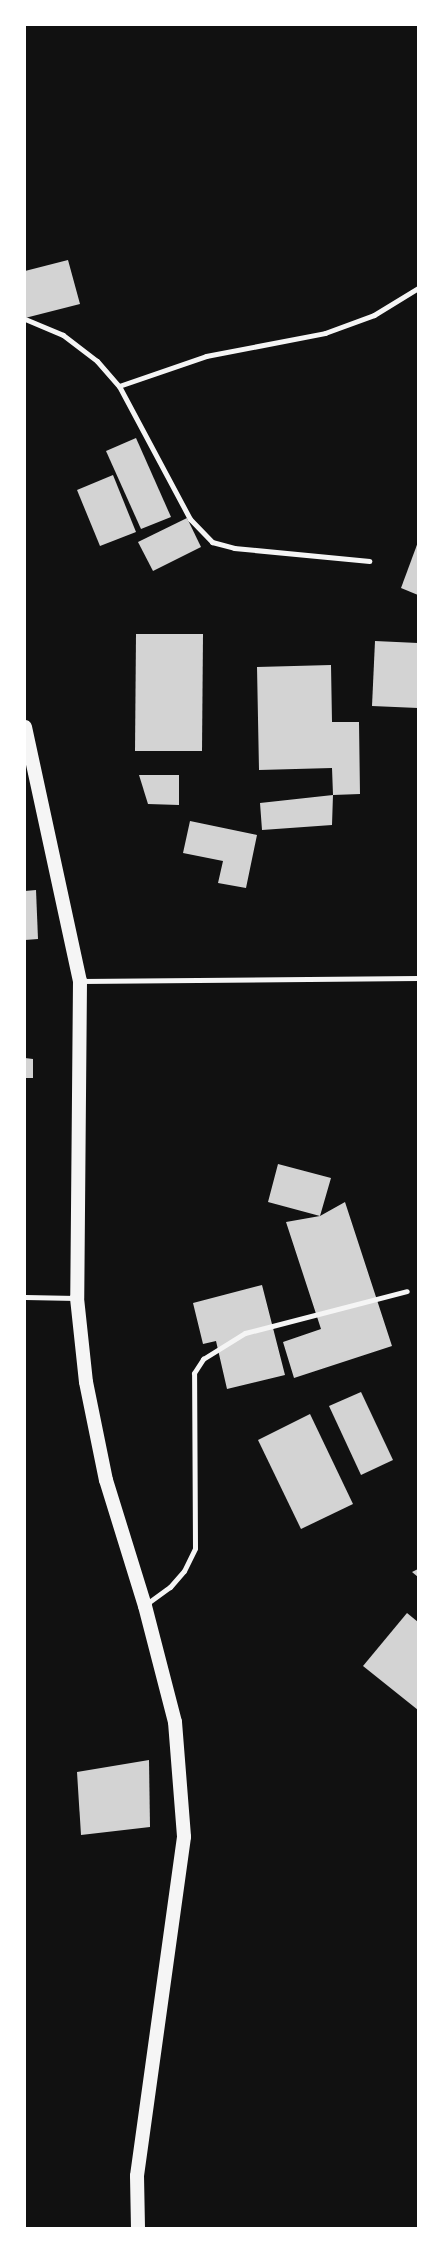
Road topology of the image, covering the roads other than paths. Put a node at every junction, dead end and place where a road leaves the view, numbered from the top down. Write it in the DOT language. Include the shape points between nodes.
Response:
graph roads {
  1 [pos="418,288"];
  2 [pos="25,318"];
  3 [pos="119,386"];
  4 [pos="369,561"];
  5 [pos="25,727"];
  6 [pos="418,978"];
  7 [pos="80,981"];
  8 [pos="407,1291"];
  9 [pos="25,1297"];
  10 [pos="77,1298"];
  11 [pos="145,1606"];
  12 [pos="138,2228"];
  1 -- 3 [label="street" via="374,314 325,333 206,356"];
  2 -- 3 [label="street" via="63,334 97,361"];
  3 -- 4 [label="street" via="190,519 212,542 234,548"];
  5 -- 7 [label="highway"];
  6 -- 7 [label="street"];
  7 -- 10 [label="highway"];
  8 -- 11 [label="street" via="245,1333 203,1359 194,1373 195,1548 184,1571 170,1587"];
  9 -- 10 [label="street"];
  10 -- 11 [label="highway" via="86,1382 106,1480"];
  11 -- 12 [label="highway" via="175,1722 184,1838 136,2176"];
}
